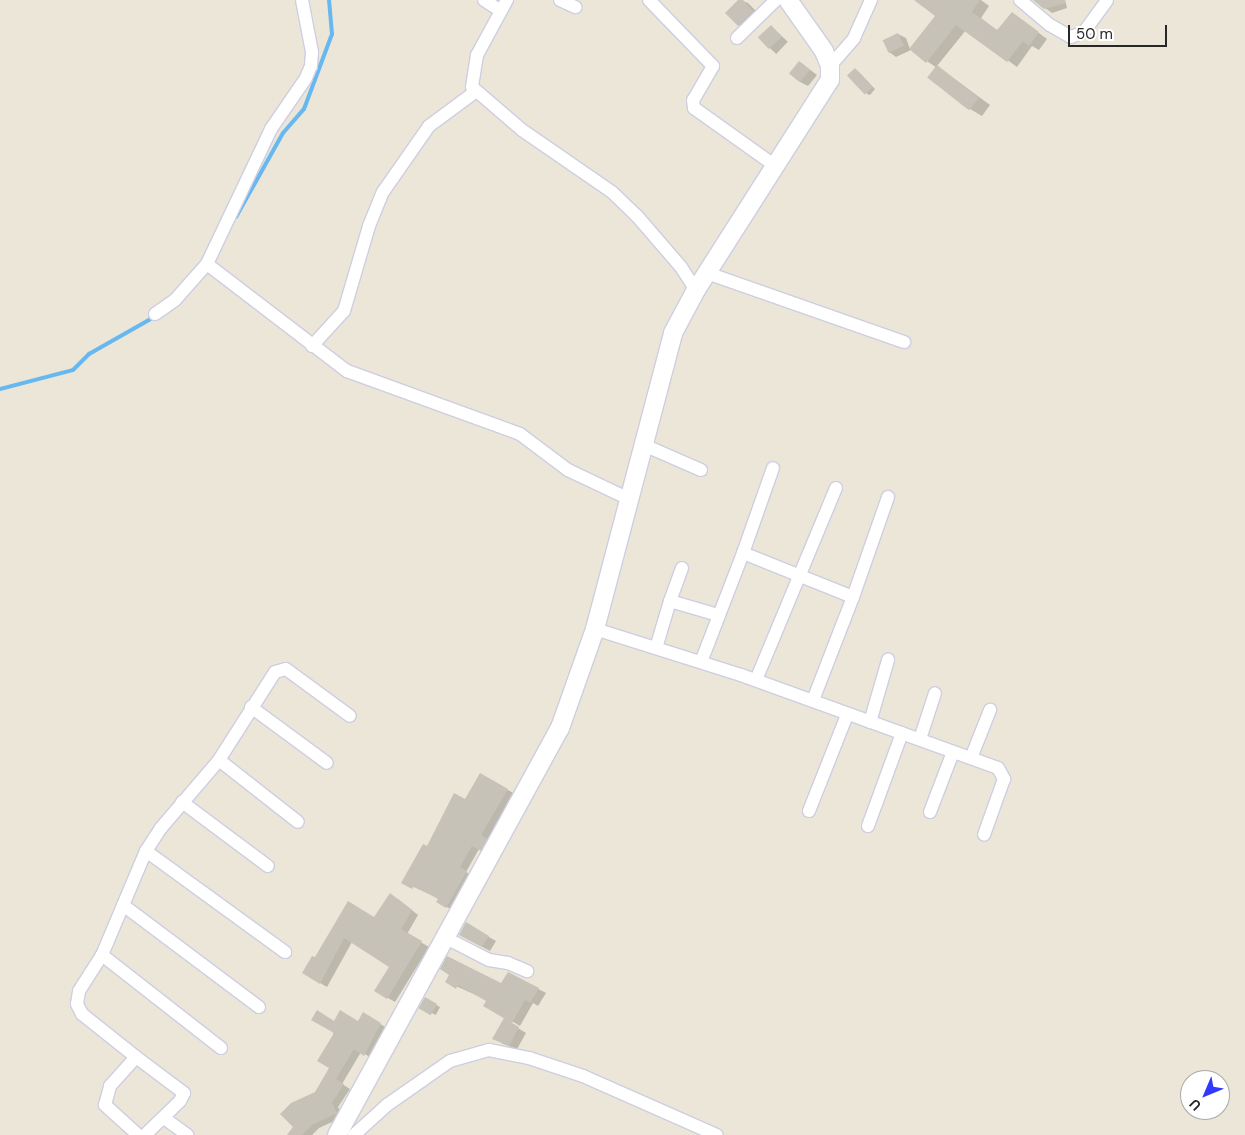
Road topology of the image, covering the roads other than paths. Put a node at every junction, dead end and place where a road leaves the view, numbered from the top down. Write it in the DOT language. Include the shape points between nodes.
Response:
graph roads {
  1 [pos="302,0"];
  2 [pos="484,0"];
  3 [pos="560,0"];
  4 [pos="649,0"];
  5 [pos="776,0"];
  6 [pos="871,0"];
  7 [pos="1020,0"];
  8 [pos="1107,0"];
  9 [pos="794,2"];
  10 [pos="504,6"];
  11 [pos="575,7"];
  12 [pos="737,38"];
  13 [pos="830,66"];
  14 [pos="475,92"];
  15 [pos="774,165"];
  16 [pos="207,264"];
  17 [pos="707,273"];
  18 [pos="696,290"];
  19 [pos="155,314"];
  20 [pos="904,342"];
  21 [pos="312,346"];
  22 [pos="646,446"];
  23 [pos="773,468"];
  24 [pos="701,470"];
  25 [pos="836,488"];
  26 [pos="888,497"];
  27 [pos="628,499"];
  28 [pos="743,553"];
  29 [pos="682,568"];
  30 [pos="800,575"];
  31 [pos="853,597"];
  32 [pos="670,601"];
  33 [pos="718,615"];
  34 [pos="595,630"];
  35 [pos="656,648"];
  36 [pos="888,660"];
  37 [pos="701,662"];
  38 [pos="756,680"];
  39 [pos="935,693"];
  40 [pos="813,700"];
  41 [pos="252,707"];
  42 [pos="990,710"];
  43 [pos="847,715"];
  44 [pos="350,716"];
  45 [pos="870,722"];
  46 [pos="902,733"];
  47 [pos="920,740"];
  48 [pos="953,752"];
  49 [pos="971,758"];
  50 [pos="219,760"];
  51 [pos="327,763"];
  52 [pos="182,802"];
  53 [pos="809,811"];
  54 [pos="930,812"];
  55 [pos="298,822"];
  56 [pos="868,826"];
  57 [pos="984,835"];
  58 [pos="146,851"];
  59 [pos="268,866"];
  60 [pos="123,905"];
  61 [pos="446,938"];
  62 [pos="285,952"];
  63 [pos="102,954"];
  64 [pos="527,971"];
  65 [pos="259,1007"];
  66 [pos="221,1048"];
  67 [pos="136,1056"];
  68 [pos="164,1118"];
  69 [pos="138,1135"];
  70 [pos="145,1135"];
  71 [pos="187,1135"];
  72 [pos="337,1135"];
  73 [pos="354,1135"];
  74 [pos="717,1135"];
  1 -- 16 [label="street" via="312,52 311,66 267,135"];
  2 -- 10 [label="street"];
  3 -- 11 [label="street"];
  4 -- 15 [label="street" via="713,66 693,100 694,108"];
  5 -- 12 [label="street"];
  6 -- 13 [label="street" via="854,38"];
  7 -- 8 [label="street" via="1050,25 1071,37 1084,32"];
  9 -- 13 [label="street"];
  10 -- 14 [label="street" via="477,55 471,81"];
  13 -- 15 [label="street" via="830,80 825,91"];
  14 -- 18 [label="street" via="522,130 612,192 681,267"];
  14 -- 21 [label="street" via="428,126 383,192 369,226 344,311"];
  15 -- 17 [label="street"];
  16 -- 19 [label="street" via="175,300"];
  16 -- 21 [label="street"];
  17 -- 18 [label="street"];
  17 -- 20 [label="street"];
  18 -- 22 [label="street" via="673,333"];
  21 -- 27 [label="street" via="362,378 520,434 568,470"];
  22 -- 24 [label="street"];
  22 -- 27 [label="street"];
  23 -- 28 [label="street"];
  25 -- 30 [label="street"];
  26 -- 31 [label="street"];
  27 -- 34 [label="street"];
  28 -- 30 [label="street"];
  28 -- 33 [label="street"];
  29 -- 32 [label="street"];
  30 -- 31 [label="street"];
  30 -- 38 [label="street"];
  31 -- 40 [label="street"];
  32 -- 33 [label="street"];
  32 -- 35 [label="street"];
  33 -- 37 [label="street"];
  34 -- 35 [label="street"];
  34 -- 61 [label="street" via="560,728"];
  35 -- 37 [label="street"];
  36 -- 45 [label="street"];
  37 -- 38 [label="street"];
  38 -- 40 [label="street"];
  39 -- 47 [label="street"];
  40 -- 43 [label="street"];
  41 -- 44 [label="street" via="275,672 286,669"];
  41 -- 50 [label="street"];
  41 -- 51 [label="street"];
  42 -- 49 [label="street"];
  43 -- 45 [label="street"];
  43 -- 53 [label="street"];
  45 -- 46 [label="street"];
  46 -- 47 [label="street"];
  46 -- 56 [label="street"];
  47 -- 48 [label="street"];
  48 -- 49 [label="street"];
  48 -- 54 [label="street"];
  49 -- 57 [label="street" via="998,768 1004,779"];
  50 -- 52 [label="street"];
  50 -- 55 [label="street"];
  52 -- 58 [label="street"];
  52 -- 59 [label="street"];
  58 -- 60 [label="street"];
  58 -- 62 [label="street"];
  60 -- 63 [label="street"];
  60 -- 65 [label="street"];
  61 -- 64 [label="street" via="489,960"];
  61 -- 72 [label="street"];
  63 -- 66 [label="street"];
  63 -- 67 [label="street" via="79,991 78,1010"];
  67 -- 68 [label="street" via="184,1093"];
  67 -- 69 [label="street" via="110,1086 105,1105"];
  68 -- 70 [label="street"];
  68 -- 71 [label="street"];
  73 -- 74 [label="street" via="387,1105 450,1061 489,1050 529,1058 583,1076"];
}
